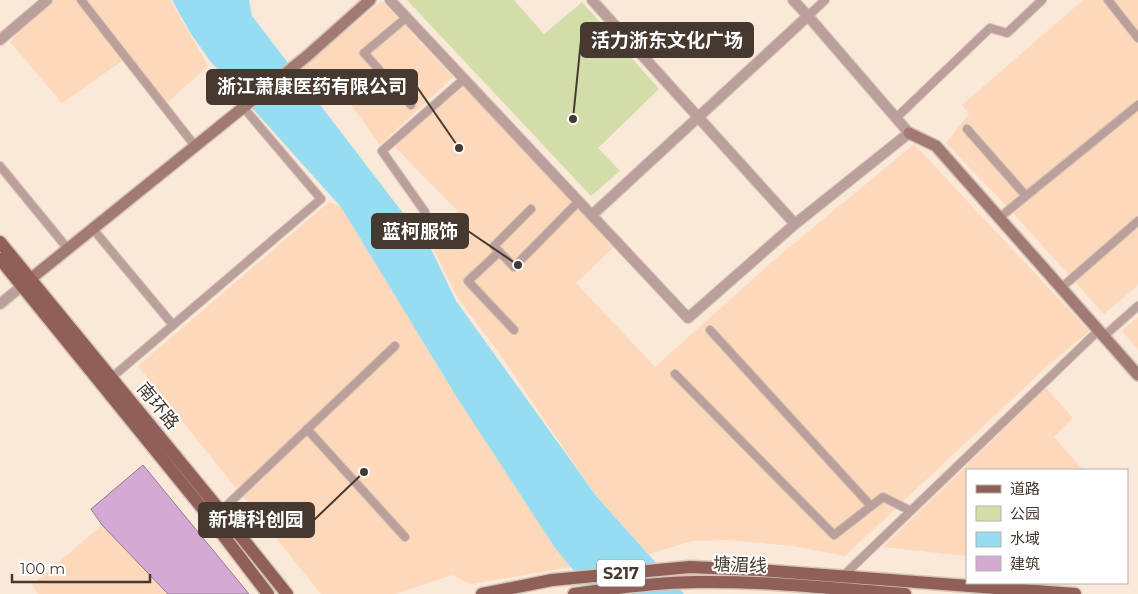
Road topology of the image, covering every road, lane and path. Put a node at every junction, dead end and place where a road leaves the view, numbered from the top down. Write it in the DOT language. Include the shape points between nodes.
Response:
graph roads {
  1 [pos="47,0"];
  2 [pos="81,0"];
  3 [pos="370,0"];
  4 [pos="390,0"];
  5 [pos="592,0"];
  6 [pos="793,0"];
  7 [pos="825,0"];
  8 [pos="1042,0"];
  9 [pos="1108,0"];
  10 [pos="808,16"];
  11 [pos="407,17"];
  12 [pos="1138,38"];
  13 [pos="0,40"];
  14 [pos="464,79"];
  15 [pos="411,105"];
  16 [pos="1138,105"];
  17 [pos="242,107"];
  18 [pos="698,117"];
  19 [pos="896,118"];
  20 [pos="967,129"];
  21 [pos="909,133"];
  22 [pos="195,146"];
  23 [pos="0,166"];
  24 [pos="1026,196"];
  25 [pos="579,201"];
  26 [pos="531,209"];
  27 [pos="425,212"];
  28 [pos="592,215"];
  29 [pos="999,218"];
  30 [pos="1138,221"];
  31 [pos="795,224"];
  32 [pos="93,229"];
  33 [pos="0,242"];
  34 [pos="68,249"];
  35 [pos="499,252"];
  36 [pos="0,258"];
  37 [pos="26,282"];
  38 [pos="1061,288"];
  39 [pos="0,304"];
  40 [pos="1138,306"];
  41 [pos="173,325"];
  42 [pos="514,330"];
  43 [pos="710,330"];
  44 [pos="1101,333"];
  45 [pos="395,346"];
  46 [pos="675,374"];
  47 [pos="1138,375"];
  48 [pos="111,378"];
  49 [pos="307,429"];
  50 [pos="871,506"];
  51 [pos="221,511"];
  52 [pos="911,511"];
  53 [pos="405,537"];
  54 [pos="843,576"];
  55 [pos="268,594"];
  56 [pos="287,594"];
  57 [pos="482,594"];
  58 [pos="574,594"];
  59 [pos="904,594"];
  60 [pos="1075,594"];
  1 -- 13 [label="street"];
  2 -- 22 [label="street"];
  3 -- 17 [label="main road" via="307,56"];
  4 -- 11 [label="street"];
  5 -- 18 [label="street"];
  6 -- 10 [label="street"];
  7 -- 10 [label="street"];
  8 -- 19 [label="street" via="1007,33 990,28"];
  9 -- 12 [label="street"];
  10 -- 18 [label="street"];
  10 -- 19 [label="street"];
  11 -- 14 [label="street"];
  11 -- 15 [label="street" via="364,53"];
  14 -- 25 [label="street"];
  14 -- 27 [label="street" via="382,151"];
  16 -- 24 [label="street"];
  17 -- 22 [label="main road"];
  17 -- 41 [label="street" via="321,199"];
  18 -- 28 [label="street"];
  18 -- 31 [label="street"];
  19 -- 21 [label="street"];
  20 -- 24 [label="street"];
  21 -- 29 [label="main road" via="936,146"];
  21 -- 31 [label="street"];
  22 -- 32 [label="main road"];
  23 -- 34 [label="street"];
  24 -- 29 [label="street"];
  25 -- 28 [label="street"];
  25 -- 35 [label="street" via="514,267"];
  26 -- 35 [label="street" via="494,246"];
  28 -- 31 [label="street" via="688,318"];
  29 -- 38 [label="main road"];
  30 -- 38 [label="street"];
  32 -- 34 [label="main road"];
  32 -- 41 [label="street"];
  33 -- 37 [label="main road, 南环路"];
  34 -- 37 [label="main road"];
  35 -- 42 [label="street" via="468,281"];
  36 -- 37 [label="main road, 南环路"];
  37 -- 39 [label="street"];
  37 -- 48 [label="main road, 南环路"];
  37 -- 55 [label="main road, 南环路"];
  38 -- 44 [label="main road"];
  40 -- 44 [label="street"];
  41 -- 48 [label="street"];
  43 -- 50 [label="street"];
  44 -- 47 [label="main road"];
  44 -- 52 [label="street"];
  45 -- 49 [label="street"];
  46 -- 50 [label="street" via="834,535"];
  48 -- 51 [label="main road, 南环路"];
  49 -- 51 [label="street"];
  49 -- 53 [label="street"];
  50 -- 52 [label="street" via="882,497"];
  51 -- 56 [label="main road, 南环路"];
  52 -- 54 [label="street"];
  54 -- 57 [label="main road, S217" via="690,567 552,580"];
  54 -- 60 [label="main road, S217"];
  58 -- 59 [label="main road, 塘湄线 / S217" via="697,582"];
}
